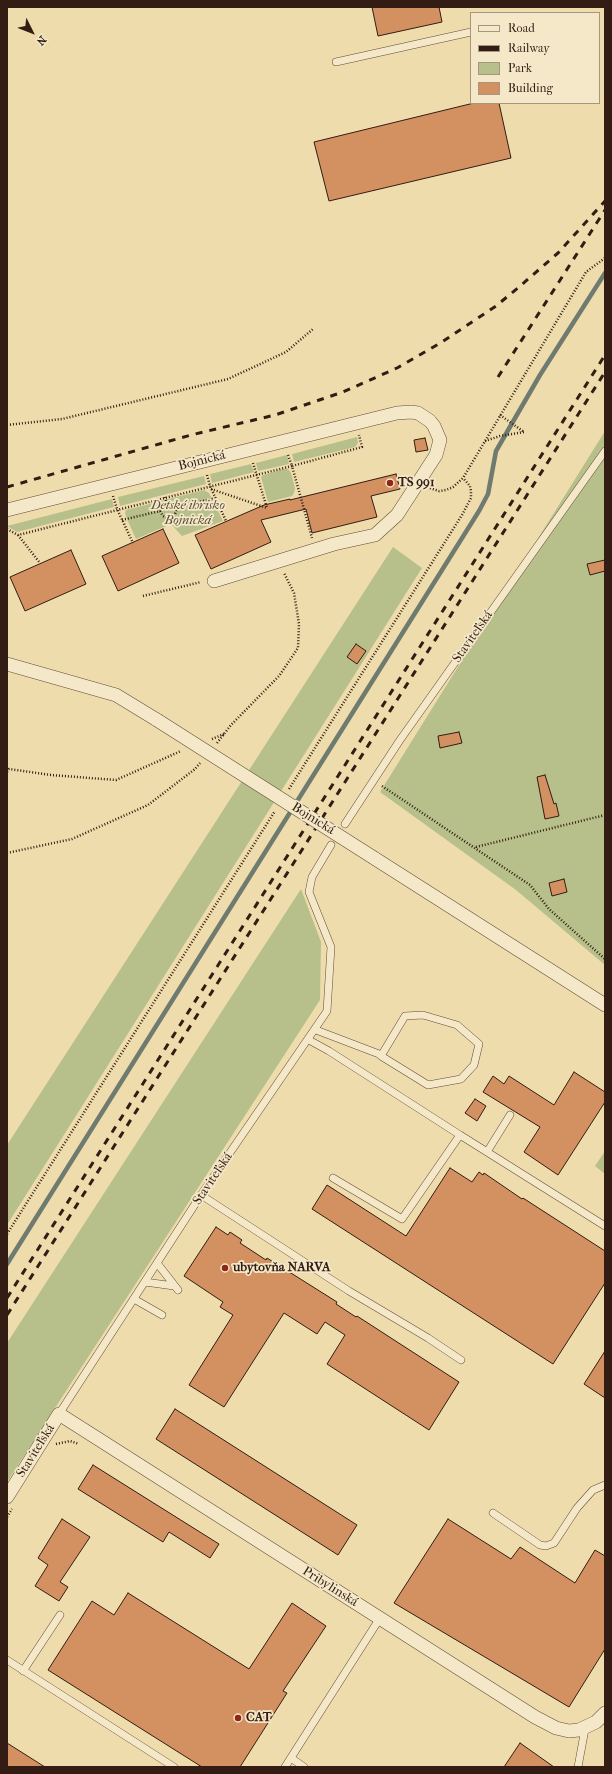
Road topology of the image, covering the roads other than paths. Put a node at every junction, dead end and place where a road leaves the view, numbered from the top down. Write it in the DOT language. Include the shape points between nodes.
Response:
graph roads {
  1 [pos="470,32"];
  2 [pos="336,62"];
  3 [pos="605,451"];
  4 [pos="7,510"];
  5 [pos="214,581"];
  6 [pos="7,664"];
  7 [pos="345,824"];
  8 [pos="331,846"];
  9 [pos="605,1005"];
  10 [pos="316,1030"];
  11 [pos="309,1040"];
  12 [pos="381,1056"];
  13 [pos="510,1115"];
  14 [pos="460,1135"];
  15 [pos="487,1152"];
  16 [pos="332,1178"];
  17 [pos="201,1195"];
  18 [pos="605,1226"];
  19 [pos="157,1263"];
  20 [pos="145,1282"];
  21 [pos="134,1299"];
  22 [pos="162,1315"];
  23 [pos="461,1360"];
  24 [pos="59,1414"];
  25 [pos="605,1485"];
  26 [pos="11,1500"];
  27 [pos="493,1513"];
  28 [pos="60,1615"];
  29 [pos="380,1618"];
  30 [pos="7,1660"];
  31 [pos="23,1672"];
  32 [pos="605,1713"];
  33 [pos="585,1729"];
  34 [pos="291,1758"];
  35 [pos="174,1767"];
  36 [pos="285,1767"];
  37 [pos="304,1767"];
  38 [pos="578,1767"];
  1 -- 2 [label="lane"];
  3 -- 7 [label="lane, Staviteľská" via="400,740"];
  4 -- 5 [label="street, Bojnická" via="397,413 411,412 430,421 438,433 438,449 418,485 397,515 375,535 334,544"];
  6 -- 9 [label="street, Bojnická, bridge" via="116,695"];
  8 -- 10 [label="lane, Staviteľská" via="316,870 309,892 330,947 328,1011"];
  10 -- 11 [label="lane, Staviteľská"];
  10 -- 12 [label="lane"];
  11 -- 14 [label="lane" via="329,1050"];
  11 -- 17 [label="lane, Staviteľská"];
  12 -- 12 [label="lane" via="428,1085 461,1079 474,1065 479,1044 457,1025 423,1015 405,1016"];
  13 -- 15 [label="lane"];
  14 -- 15 [label="lane"];
  14 -- 16 [label="lane" via="402,1219"];
  15 -- 18 [label="lane"];
  17 -- 19 [label="lane, Staviteľská"];
  17 -- 23 [label="lane" via="349,1292"];
  19 -- 20 [label="lane, Staviteľská"];
  19 -- 20 [label="lane" via="176,1288"];
  20 -- 21 [label="lane, Staviteľská"];
  21 -- 22 [label="lane"];
  21 -- 24 [label="lane, Staviteľská"];
  24 -- 26 [label="street, Staviteľská"];
  24 -- 29 [label="street, Pribylinská"];
  25 -- 27 [label="lane" via="594,1490 577,1508 554,1543 546,1546 540,1545"];
  28 -- 31 [label="lane"];
  29 -- 33 [label="street, Pribylinská" via="556,1728 569,1731"];
  29 -- 34 [label="lane"];
  30 -- 31 [label="lane"];
  31 -- 35 [label="lane"];
  32 -- 33 [label="street"];
  33 -- 38 [label="lane"];
  34 -- 36 [label="lane"];
  34 -- 37 [label="lane"];
}
